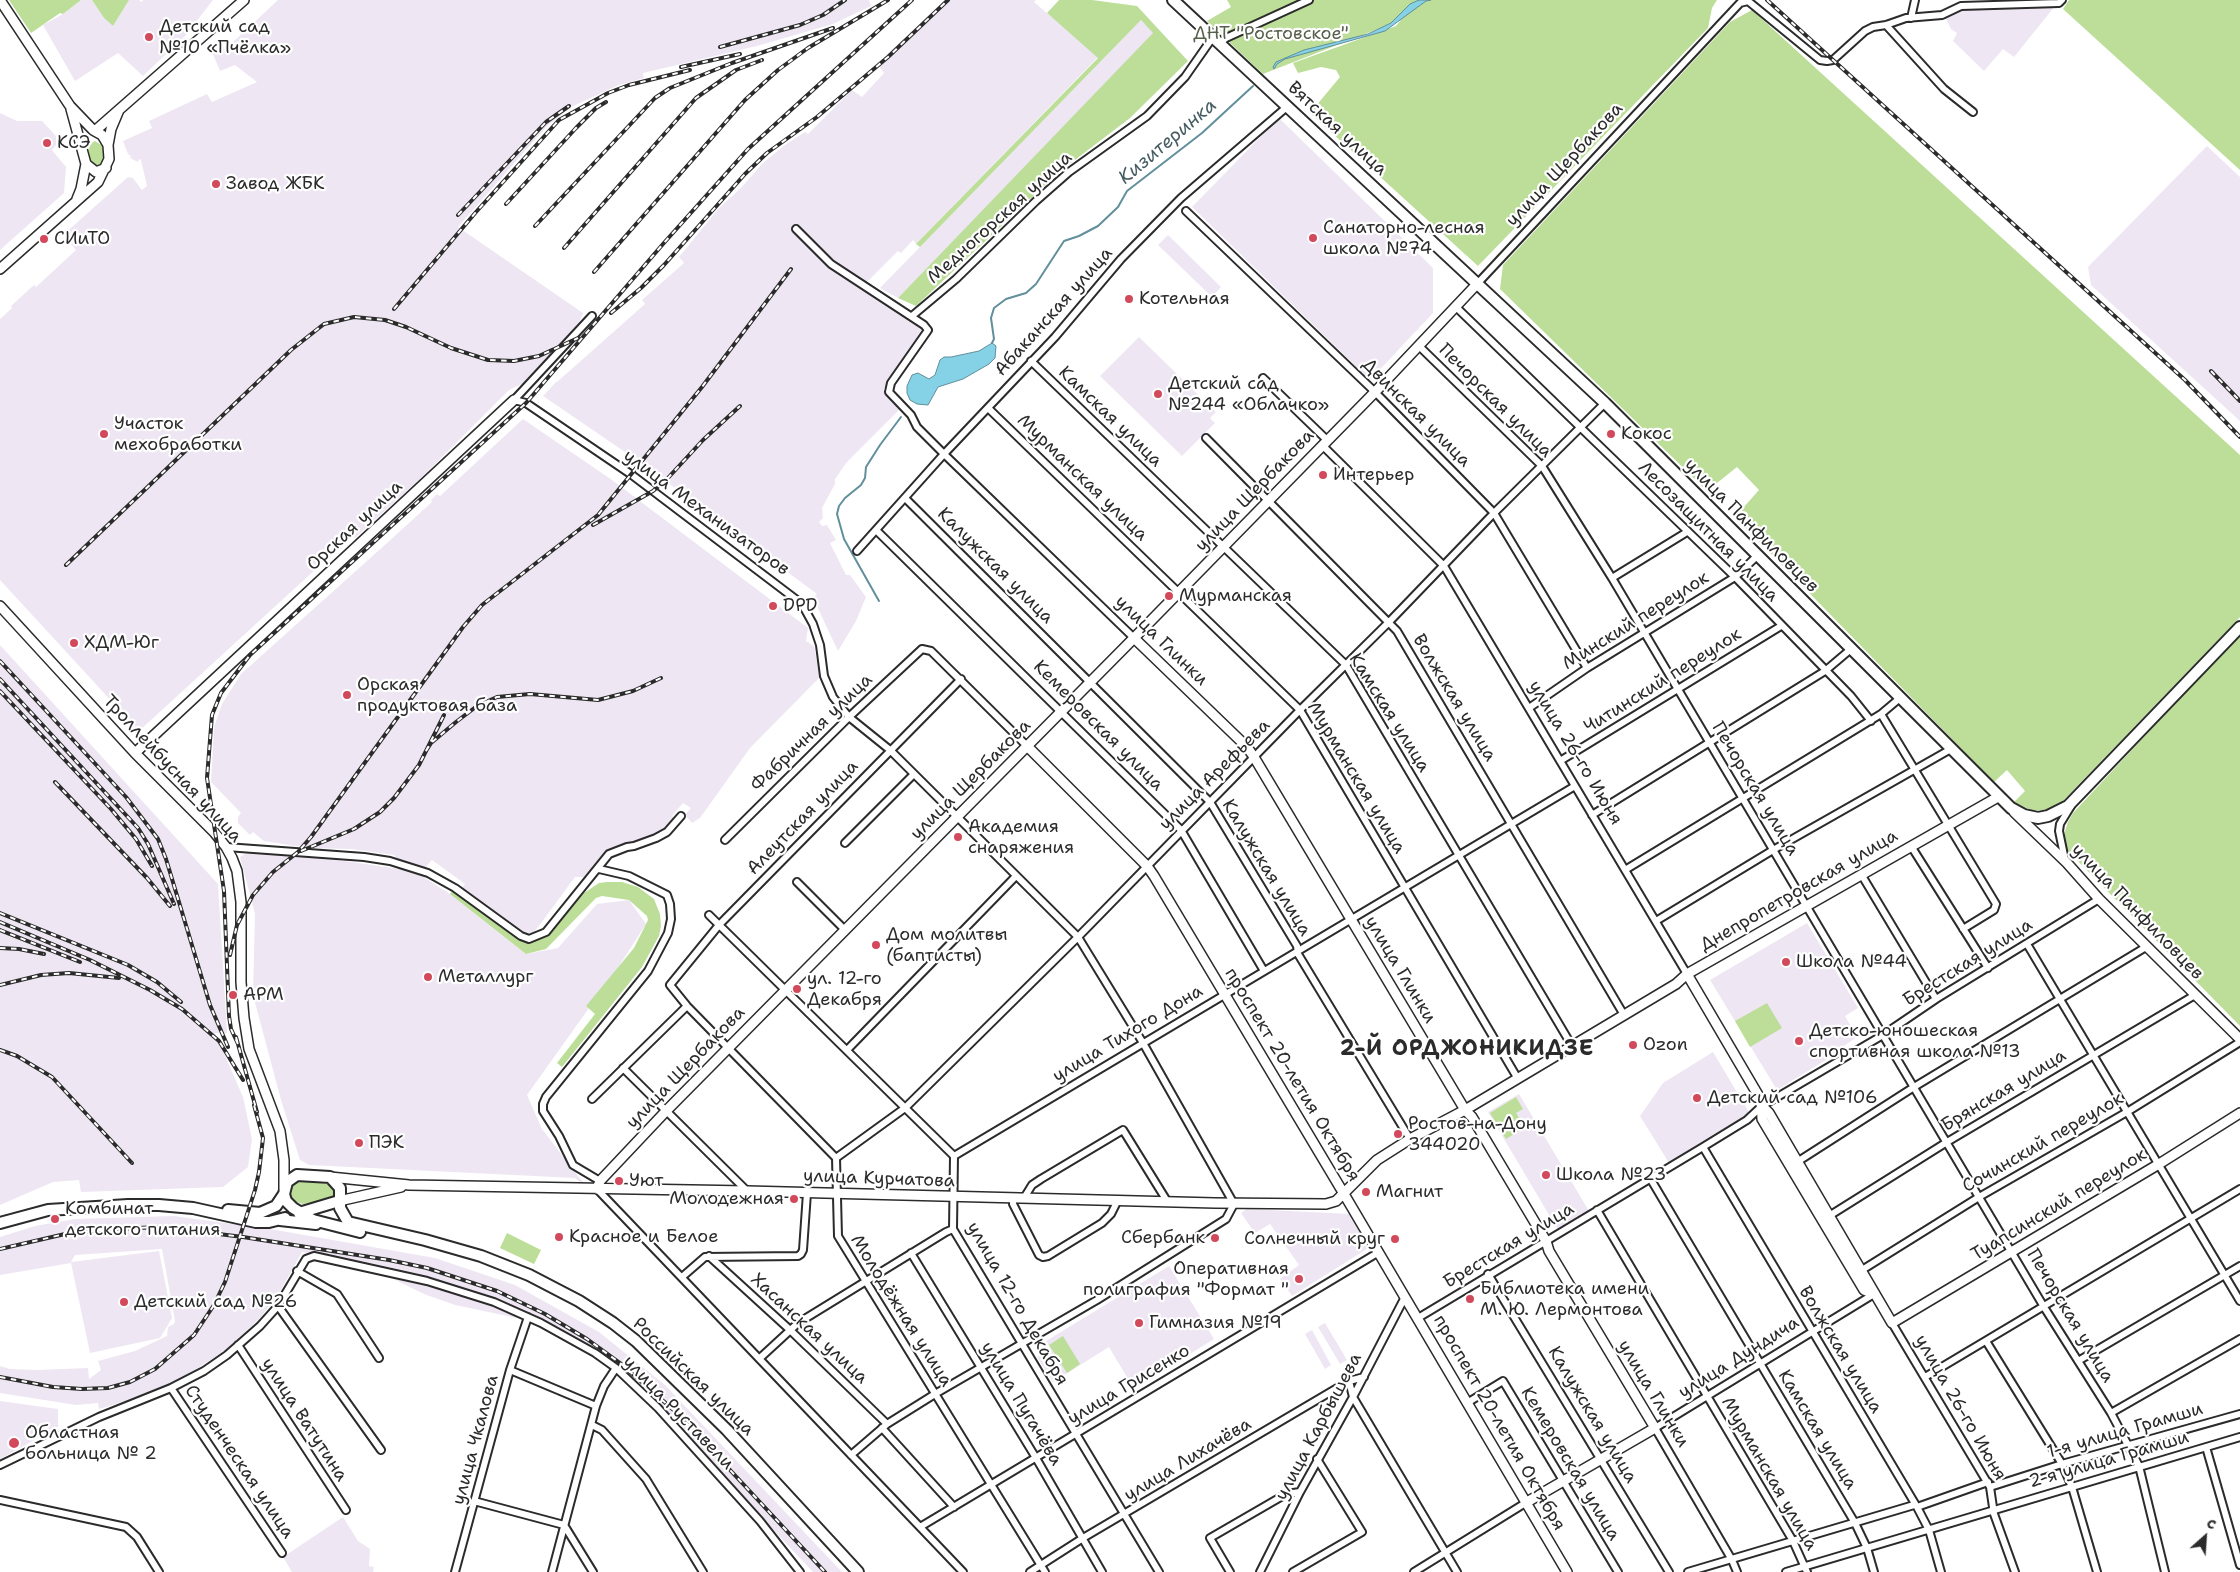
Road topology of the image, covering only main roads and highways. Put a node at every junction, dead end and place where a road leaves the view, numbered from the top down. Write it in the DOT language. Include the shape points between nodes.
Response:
graph roads {
  1 [pos="1173,0"];
  2 [pos="1477,284"];
  3 [pos="2240,627"];
  4 [pos="284,1192"];
  5 [pos="339,1202"];
  6 [pos="302,1212"];
  7 [pos="240,1216"];
  8 [pos="0,1217"];
  9 [pos="280,1220"];
  10 [pos="0,1222"];
  11 [pos="360,1232"];
  12 [pos="851,1572"];
  13 [pos="858,1572"];
  1 -- 2 [label="main road, Вятская улица"];
  2 -- 3 [label="main road, улица Панфиловцев" via="1605,403 2011,808 2038,818 2068,806"];
  4 -- 5 [label="main road" via="292,1178 305,1175 330,1177 340,1188"];
  4 -- 6 [label="main road" via="286,1201"];
  4 -- 7 [label="main road" via="276,1206 268,1211"];
  5 -- 6 [label="main road"];
  5 -- 13 [label="main road, Российская улица" via="343,1216 354,1225 481,1256 529,1275 613,1323 728,1430"];
  6 -- 9 [label="main road"];
  6 -- 11 [label="main road" via="313,1220"];
  7 -- 8 [label="main road" via="193,1204 117,1200 46,1206"];
  7 -- 9 [label="main road" via="256,1222"];
  7 -- 10 [label="main road" via="192,1208 136,1205 48,1210"];
  9 -- 11 [label="main road"];
  11 -- 12 [label="main road, Российская улица" via="480,1261 577,1305 610,1327 724,1433"];
}
